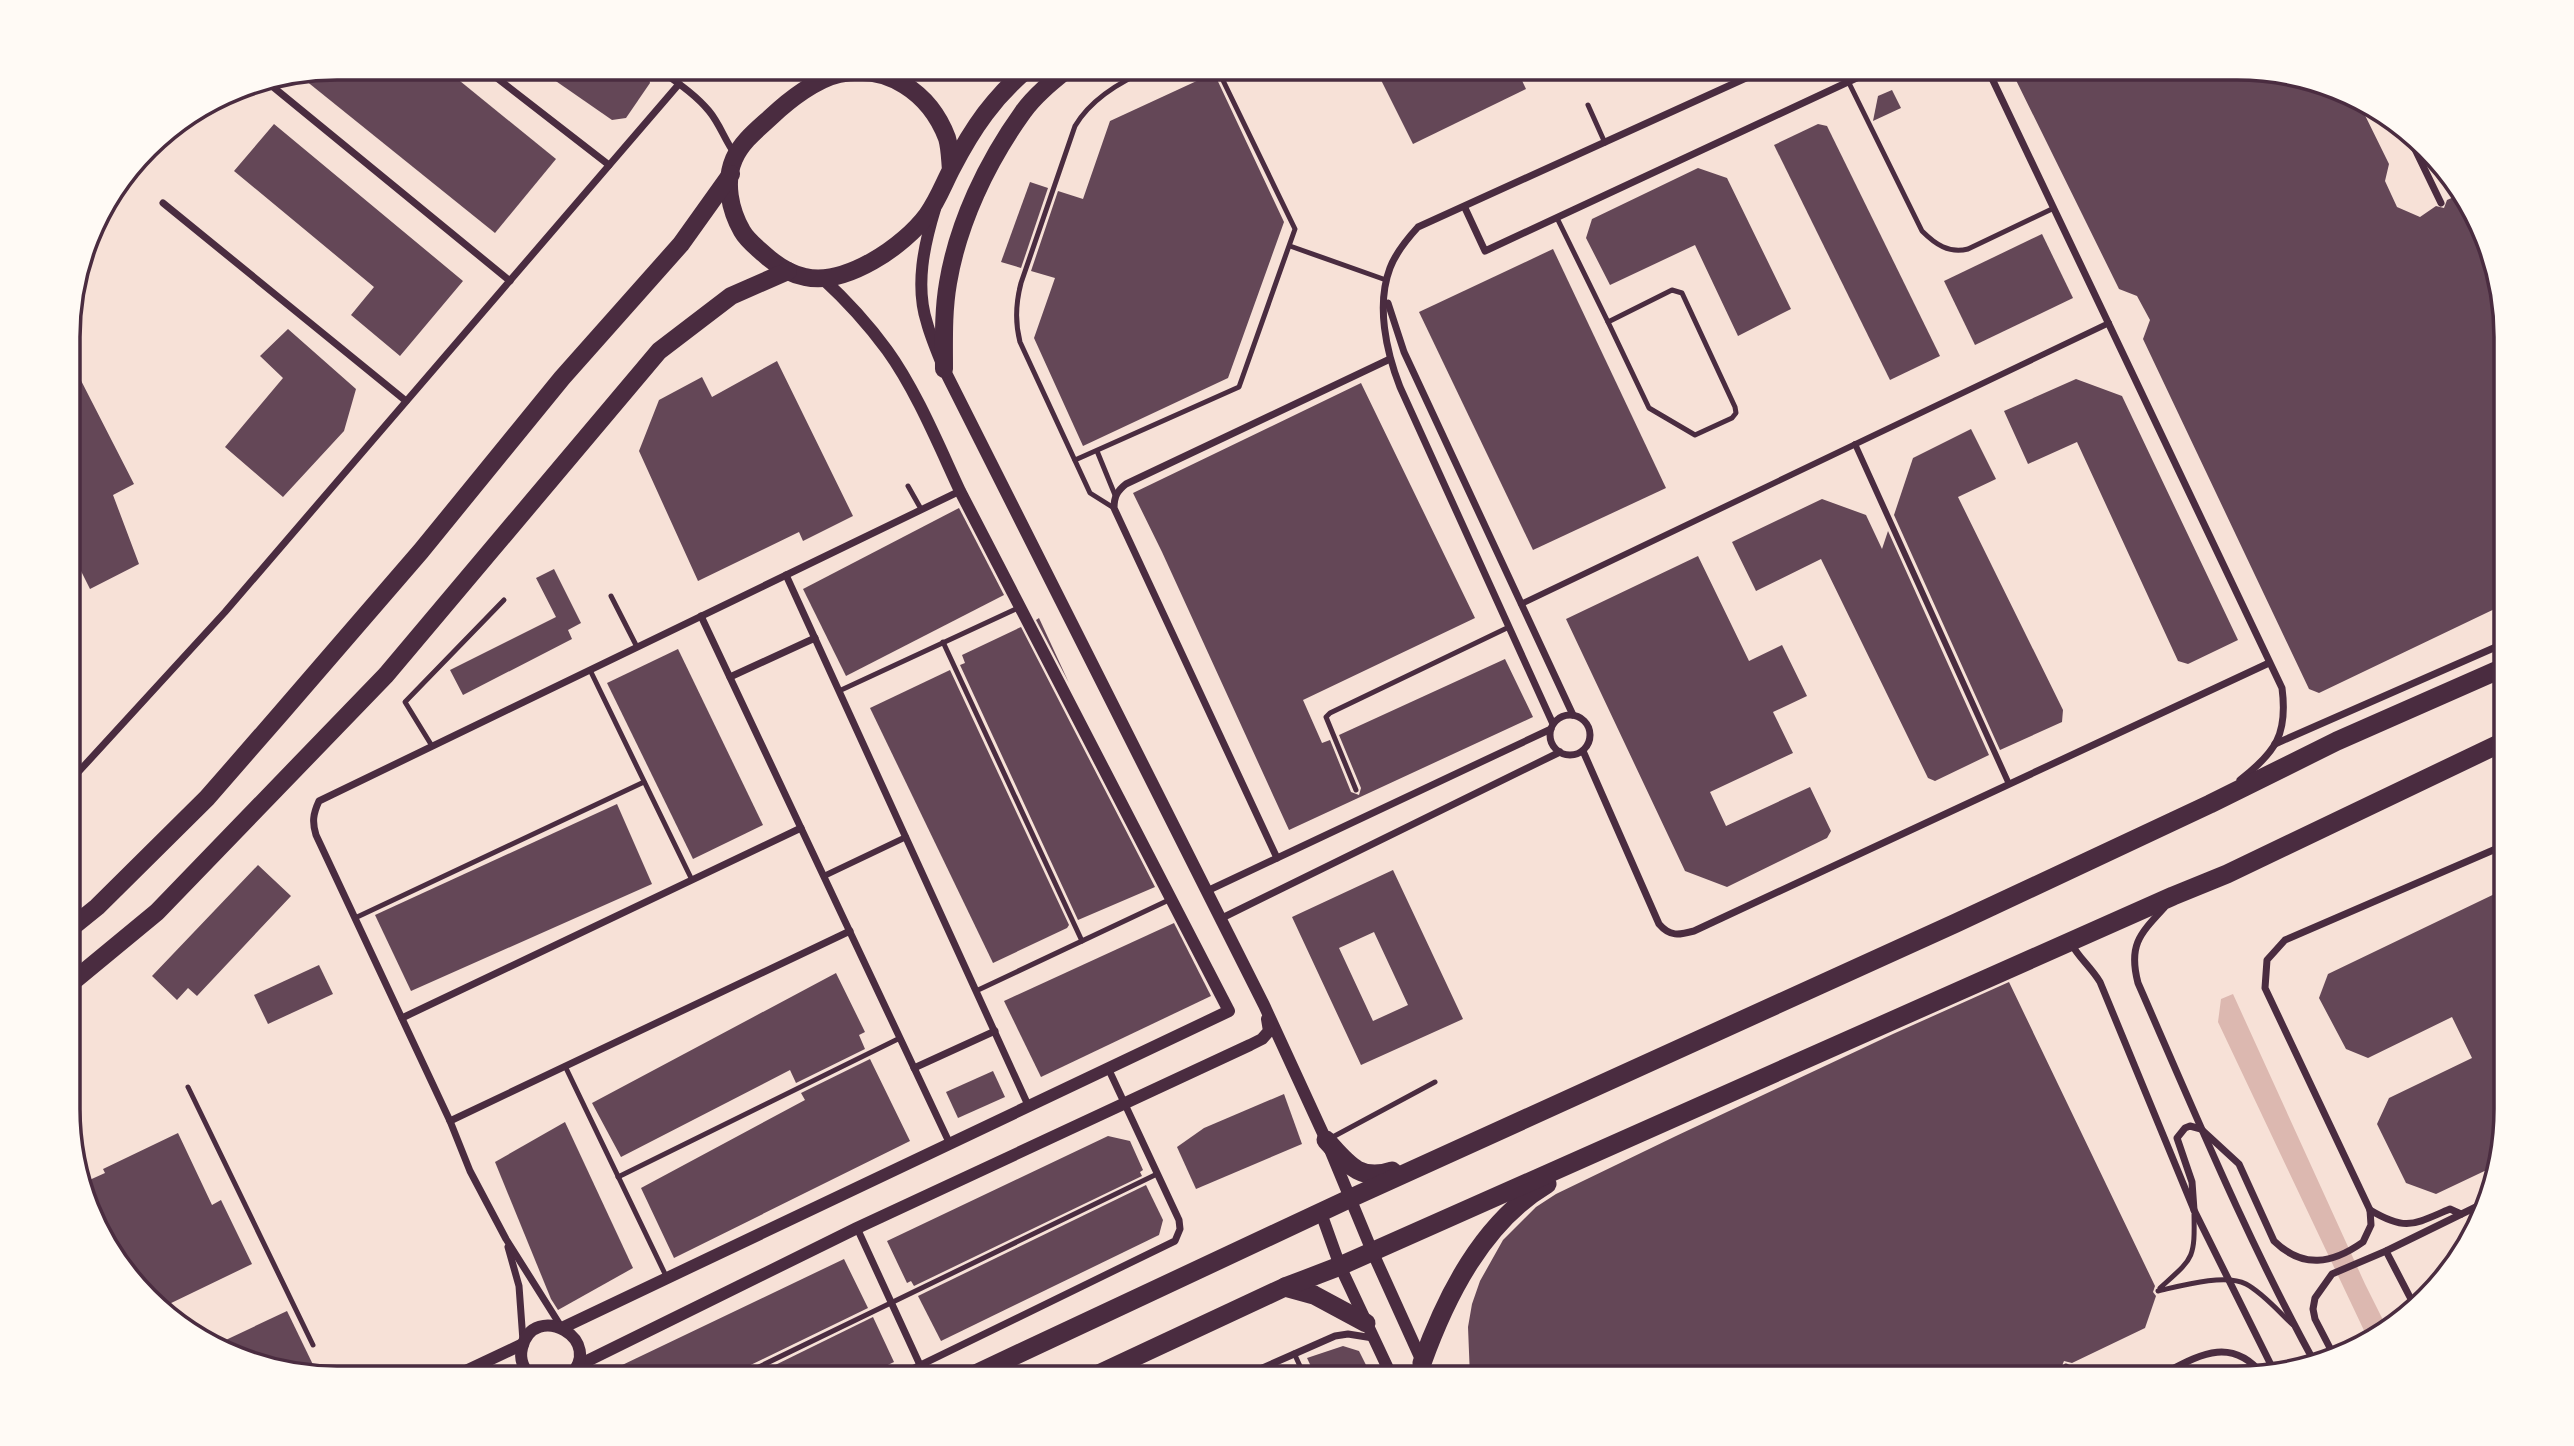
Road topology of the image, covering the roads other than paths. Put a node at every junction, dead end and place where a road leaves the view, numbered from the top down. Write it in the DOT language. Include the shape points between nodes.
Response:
graph roads {
  1 [pos="499,80"];
  2 [pos="674,80"];
  3 [pos="818,80"];
  4 [pos="896,80"];
  5 [pos="1017,80"];
  6 [pos="1056,80"];
  7 [pos="1124,80"];
  8 [pos="1223,80"];
  9 [pos="1735,80"];
  10 [pos="1855,80"];
  11 [pos="1993,80"];
  12 [pos="1849,83"];
  13 [pos="679,84"];
  14 [pos="274,88"];
  15 [pos="1588,105"];
  16 [pos="1605,143"];
  17 [pos="736,155"];
  18 [pos="2419,157"];
  19 [pos="609,165"];
  20 [pos="951,170"];
  21 [pos="731,174"];
  22 [pos="939,197"];
  23 [pos="163,203"];
  24 [pos="2441,203"];
  25 [pos="1465,208"];
  26 [pos="2054,208"];
  27 [pos="1557,218"];
  28 [pos="1290,246"];
  29 [pos="788,271"];
  30 [pos="822,278"];
  31 [pos="1386,280"];
  32 [pos="510,281"];
  33 [pos="1385,296"];
  34 [pos="1608,322"];
  35 [pos="2109,323"];
  36 [pos="1390,359"];
  37 [pos="944,369"];
  38 [pos="406,401"];
  39 [pos="1855,444"];
  40 [pos="1097,451"];
  41 [pos="1075,460"];
  42 [pos="908,486"];
  43 [pos="960,491"];
  44 [pos="1115,495"];
  45 [pos="1114,508"];
  46 [pos="921,509"];
  47 [pos="786,575"];
  48 [pos="611,596"];
  49 [pos="504,600"];
  50 [pos="1521,604"];
  51 [pos="1021,606"];
  52 [pos="701,616"];
  53 [pos="1508,627"];
  54 [pos="815,638"];
  55 [pos="943,642"];
  56 [pos="638,647"];
  57 [pos="2494,648"];
  58 [pos="2269,663"];
  59 [pos="590,670"];
  60 [pos="2494,672"];
  61 [pos="730,677"];
  62 [pos="839,691"];
  63 [pos="1573,715"];
  64 [pos="1552,727"];
  65 [pos="2274,744"];
  66 [pos="432,746"];
  67 [pos="2494,746"];
  68 [pos="1583,751"];
  69 [pos="1560,752"];
  70 [pos="80,770"];
  71 [pos="644,782"];
  72 [pos="2009,784"];
  73 [pos="1356,790"];
  74 [pos="2210,804"];
  75 [pos="801,828"];
  76 [pos="906,837"];
  77 [pos="2494,850"];
  78 [pos="1277,858"];
  79 [pos="824,876"];
  80 [pos="692,880"];
  81 [pos="1207,891"];
  82 [pos="2173,896"];
  83 [pos="1171,899"];
  84 [pos="355,918"];
  85 [pos="1222,918"];
  86 [pos="80,921"];
  87 [pos="849,931"];
  88 [pos="1082,941"];
  89 [pos="2070,942"];
  90 [pos="80,976"];
  91 [pos="976,991"];
  92 [pos="1264,1005"];
  93 [pos="402,1018"];
  94 [pos="995,1031"];
  95 [pos="900,1038"];
  96 [pos="565,1066"];
  97 [pos="914,1068"];
  98 [pos="1108,1068"];
  99 [pos="1435,1082"];
  100 [pos="188,1087"];
  101 [pos="1124,1102"];
  102 [pos="1028,1105"];
  103 [pos="450,1121"];
  104 [pos="2205,1135"];
  105 [pos="1326,1140"];
  106 [pos="949,1142"];
  107 [pos="1460,1148"];
  108 [pos="1609,1148"];
  109 [pos="1157,1174"];
  110 [pos="618,1177"];
  111 [pos="1351,1198"];
  112 [pos="2474,1208"];
  113 [pos="2194,1210"];
  114 [pos="2370,1210"];
  115 [pos="1321,1213"];
  116 [pos="2461,1214"];
  117 [pos="857,1228"];
  118 [pos="506,1239"];
  119 [pos="1372,1251"];
  120 [pos="2386,1251"];
  121 [pos="1340,1266"];
  122 [pos="667,1278"];
  123 [pos="2229,1280"];
  124 [pos="1285,1287"];
  125 [pos="2410,1298"];
  126 [pos="892,1304"];
  127 [pos="2295,1327"];
  128 [pos="562,1328"];
  129 [pos="1369,1331"];
  130 [pos="523,1344"];
  131 [pos="313,1345"];
  132 [pos="2330,1348"];
  133 [pos="1294,1353"];
  134 [pos="2310,1355"];
  135 [pos="2270,1363"];
  136 [pos="920,1365"];
  137 [pos="2252,1365"];
  138 [pos="476,1366"];
  139 [pos="523,1366"];
  140 [pos="580,1366"];
  141 [pos="592,1366"];
  142 [pos="761,1366"];
  143 [pos="993,1366"];
  144 [pos="1116,1366"];
  145 [pos="1266,1366"];
  146 [pos="1300,1366"];
  147 [pos="1386,1366"];
  148 [pos="1424,1366"];
  149 [pos="1427,1366"];
  150 [pos="2180,1366"];
  1 -- 19 [label="street"];
  2 -- 13 [label="street"];
  3 -- 17 [label="main road" via="780,108"];
  4 -- 20 [label="main road" via="918,94 936,115 948,141"];
  5 -- 20 [label="main road" via="972,130"];
  6 -- 37 [label="main road" via="1024,110 985,173 970,209 948,281"];
  7 -- 41 [label="lane" via="1075,126 1017,299 1020,342"];
  8 -- 28 [label="lane" via="1294,229"];
  9 -- 16 [label="street"];
  10 -- 12 [label="street"];
  11 -- 26 [label="street"];
  12 -- 26 [label="lane" via="1922,231 1942,247 1968,249"];
  12 -- 27 [label="street"];
  13 -- 17 [label="street" via="711,113"];
  13 -- 19 [label="street"];
  14 -- 32 [label="street"];
  15 -- 16 [label="lane"];
  16 -- 25 [label="street"];
  17 -- 21 [label="main road"];
  18 -- 24 [label="street"];
  19 -- 32 [label="street"];
  20 -- 22 [label="main road"];
  21 -- 29 [label="main road" via="731,204 742,230 772,262"];
  21 -- 86 [label="main road" via="681,244 224,779"];
  22 -- 30 [label="main road" via="907,237 883,255 860,268"];
  22 -- 37 [label="street" via="924,246 922,282 926,320"];
  23 -- 38 [label="street"];
  25 -- 27 [label="street" via="1485,251"];
  25 -- 31 [label="street" via="1418,227 1398,251"];
  26 -- 35 [label="street"];
  27 -- 34 [label="lane"];
  28 -- 31 [label="lane"];
  28 -- 40 [label="lane" via="1239,387"];
  29 -- 30 [label="main road"];
  29 -- 90 [label="main road" via="731,296 659,351 376,685 157,912"];
  30 -- 43 [label="street" via="851,304 888,352"];
  31 -- 33 [label="street"];
  32 -- 38 [label="street"];
  33 -- 36 [label="street"];
  33 -- 50 [label="street" via="1404,352"];
  34 -- 34 [label="lane" via="1678,290 1736,413 1695,435 1649,408"];
  35 -- 39 [label="street"];
  35 -- 58 [label="street"];
  36 -- 44 [label="street" via="1126,484"];
  36 -- 53 [label="street"];
  37 -- 81 [label="street"];
  38 -- 70 [label="street" via="225,612"];
  39 -- 50 [label="street"];
  39 -- 72 [label="street"];
  40 -- 41 [label="lane"];
  40 -- 44 [label="lane"];
  41 -- 45 [label="lane" via="1090,493"];
  42 -- 46 [label="lane"];
  43 -- 46 [label="street"];
  43 -- 51 [label="street"];
  44 -- 45 [label="street"];
  45 -- 78 [label="street"];
  46 -- 47 [label="street"];
  47 -- 52 [label="street"];
  47 -- 54 [label="street"];
  48 -- 56 [label="lane"];
  49 -- 66 [label="lane" via="405,702"];
  50 -- 63 [label="street"];
  51 -- 55 [label="lane"];
  51 -- 83 [label="street"];
  52 -- 56 [label="street"];
  52 -- 61 [label="street"];
  53 -- 64 [label="street"];
  53 -- 73 [label="lane" via="1326,717"];
  54 -- 61 [label="street"];
  54 -- 62 [label="street"];
  55 -- 62 [label="lane"];
  55 -- 88 [label="lane"];
  56 -- 59 [label="street"];
  57 -- 65 [label="street"];
  58 -- 65 [label="street" via="2283,688 2286,714"];
  58 -- 72 [label="street"];
  59 -- 66 [label="street"];
  59 -- 71 [label="lane"];
  60 -- 74 [label="highway" via="2337,740"];
  61 -- 75 [label="street"];
  62 -- 76 [label="street"];
  63 -- 64 [label="street" via="1562,716"];
  63 -- 68 [label="street" via="1590,730"];
  64 -- 69 [label="street" via="1551,742"];
  64 -- 78 [label="street"];
  65 -- 74 [label="street" via="2254,769"];
  66 -- 84 [label="street" via="319,801 312,822"];
  67 -- 82 [label="highway"];
  68 -- 69 [label="street" via="1572,755"];
  68 -- 72 [label="street" via="1659,924 1677,936"];
  69 -- 85 [label="street"];
  71 -- 80 [label="lane"];
  71 -- 84 [label="lane"];
  74 -- 107 [label="highway"];
  75 -- 79 [label="street"];
  75 -- 80 [label="street"];
  76 -- 79 [label="street"];
  76 -- 91 [label="street"];
  77 -- 114 [label="street" via="2286,940 2267,960 2265,988"];
  78 -- 81 [label="street"];
  79 -- 87 [label="street"];
  80 -- 93 [label="street"];
  81 -- 85 [label="street"];
  82 -- 89 [label="highway"];
  82 -- 104 [label="street" via="2142,932 2136,944 2135,970"];
  83 -- 88 [label="lane"];
  83 -- 98 [label="street" via="1229,1010"];
  84 -- 93 [label="street"];
  85 -- 92 [label="street"];
  87 -- 95 [label="street"];
  87 -- 96 [label="street"];
  88 -- 91 [label="lane"];
  89 -- 108 [label="highway"];
  89 -- 113 [label="street" via="2100,982"];
  91 -- 94 [label="street"];
  92 -- 101 [label="street" via="1269,1031 1262,1039"];
  92 -- 105 [label="street"];
  93 -- 103 [label="street"];
  94 -- 97 [label="street"];
  94 -- 102 [label="street"];
  95 -- 97 [label="street"];
  95 -- 110 [label="lane"];
  96 -- 103 [label="street"];
  96 -- 110 [label="lane"];
  97 -- 106 [label="street"];
  98 -- 101 [label="street"];
  98 -- 102 [label="street"];
  99 -- 105 [label="lane"];
  100 -- 131 [label="lane"];
  101 -- 109 [label="street"];
  101 -- 117 [label="street"];
  102 -- 106 [label="street"];
  103 -- 118 [label="street"];
  104 -- 113 [label="street" via="2190,1126 2177,1138 2192,1182"];
  104 -- 114 [label="street" via="2239,1164 2274,1241 2297,1258 2323,1261 2356,1248 2368,1234"];
  104 -- 127 [label="street"];
  105 -- 107 [label="highway" via="1349,1164 1378,1176"];
  105 -- 111 [label="street"];
  106 -- 122 [label="street"];
  107 -- 111 [label="highway"];
  108 -- 119 [label="highway"];
  108 -- 149 [label="highway" via="1535,1191 1500,1222 1455,1287 1432,1336"];
  109 -- 126 [label="lane"];
  109 -- 136 [label="street" via="1180,1220 1172,1244"];
  110 -- 122 [label="lane"];
  111 -- 115 [label="highway"];
  111 -- 119 [label="street"];
  112 -- 116 [label="street"];
  113 -- 123 [label="street"];
  113 -- 123 [label="lane" via="2192,1256 2158,1291"];
  114 -- 116 [label="street" via="2386,1220 2412,1225 2450,1209"];
  115 -- 121 [label="street"];
  115 -- 143 [label="highway"];
  116 -- 120 [label="street"];
  117 -- 126 [label="street"];
  117 -- 141 [label="street"];
  118 -- 128 [label="street"];
  118 -- 130 [label="street" via="519,1286"];
  119 -- 121 [label="highway"];
  119 -- 148 [label="street"];
  120 -- 125 [label="street"];
  120 -- 132 [label="street" via="2332,1274 2315,1298 2313,1309"];
  121 -- 124 [label="highway"];
  121 -- 129 [label="street"];
  122 -- 128 [label="street"];
  123 -- 127 [label="lane" via="2246,1284"];
  123 -- 135 [label="street"];
  124 -- 129 [label="highway" via="1314,1295"];
  124 -- 144 [label="highway"];
  126 -- 136 [label="street"];
  126 -- 142 [label="lane"];
  127 -- 134 [label="street"];
  128 -- 130 [label="street" via="543,1326"];
  128 -- 140 [label="street" via="575,1339"];
  129 -- 133 [label="street" via="1335,1336"];
  129 -- 147 [label="street"];
  130 -- 138 [label="street"];
  130 -- 139 [label="street"];
  133 -- 145 [label="street"];
  133 -- 146 [label="lane"];
  137 -- 150 [label="street" via="2243,1357 2217,1351"];
}
